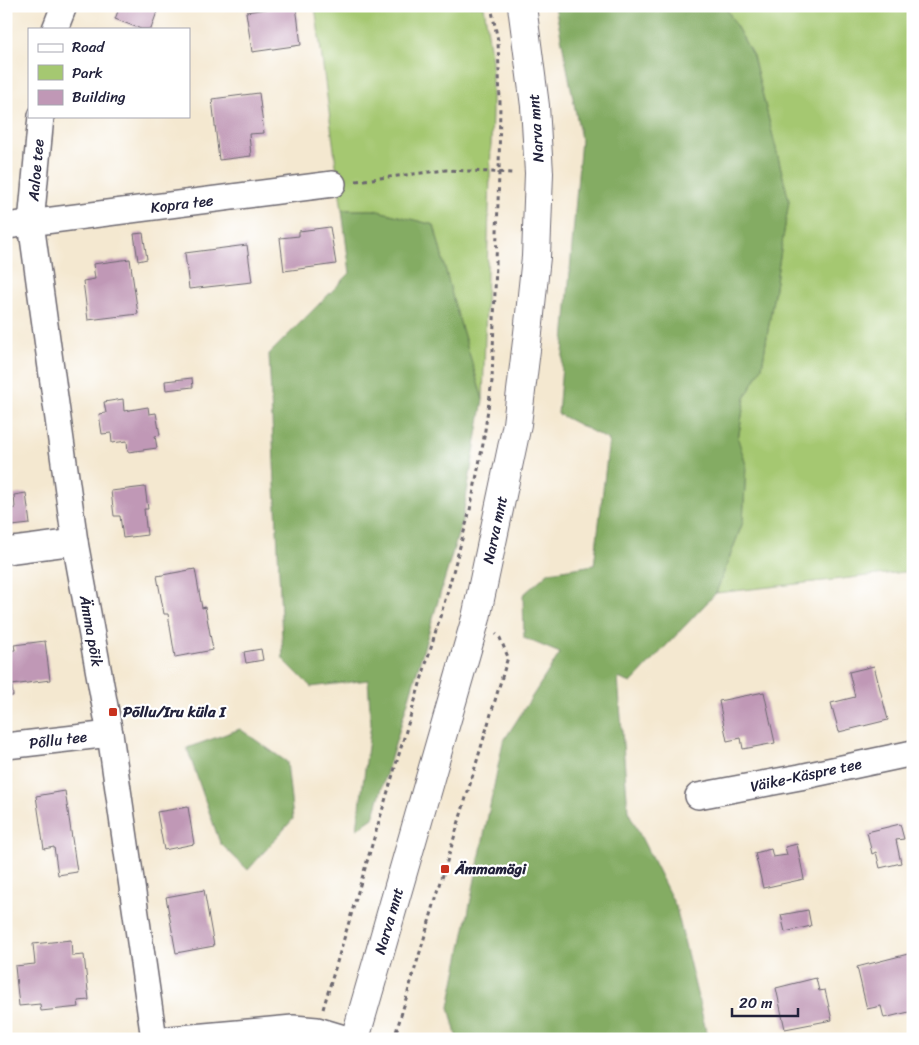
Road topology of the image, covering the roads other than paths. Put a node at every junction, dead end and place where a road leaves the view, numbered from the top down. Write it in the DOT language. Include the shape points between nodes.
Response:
graph roads {
  1 [pos="64,6"];
  2 [pos="522,6"];
  3 [pos="55,28"];
  4 [pos="41,118"];
  5 [pos="333,184"];
  6 [pos="31,223"];
  7 [pos="6,226"];
  8 [pos="75,542"];
  9 [pos="6,551"];
  10 [pos="110,734"];
  11 [pos="6,746"];
  12 [pos="913,753"];
  13 [pos="698,796"];
  14 [pos="252,1035"];
  15 [pos="154,1039"];
  16 [pos="170,1039"];
  17 [pos="347,1039"];
  18 [pos="354,1039"];
  1 -- 3 [label="street"];
  2 -- 18 [label="main road, Narva mnt" via="540,173 536,257 516,424 476,618"];
  4 -- 6 [label="street, Aaloe tee"];
  5 -- 6 [label="street, Kopra tee"];
  6 -- 7 [label="street, Kopra tee"];
  6 -- 8 [label="street, Ämma põik"];
  8 -- 9 [label="street"];
  8 -- 10 [label="street, Ämma põik"];
  10 -- 11 [label="street, Põllu tee"];
  10 -- 15 [label="street, Ämma põik"];
  12 -- 13 [label="street, Väike-Käspre tee"];
  14 -- 16 [label="street"];
  14 -- 17 [label="street" via="294,1028 317,1030"];
}
